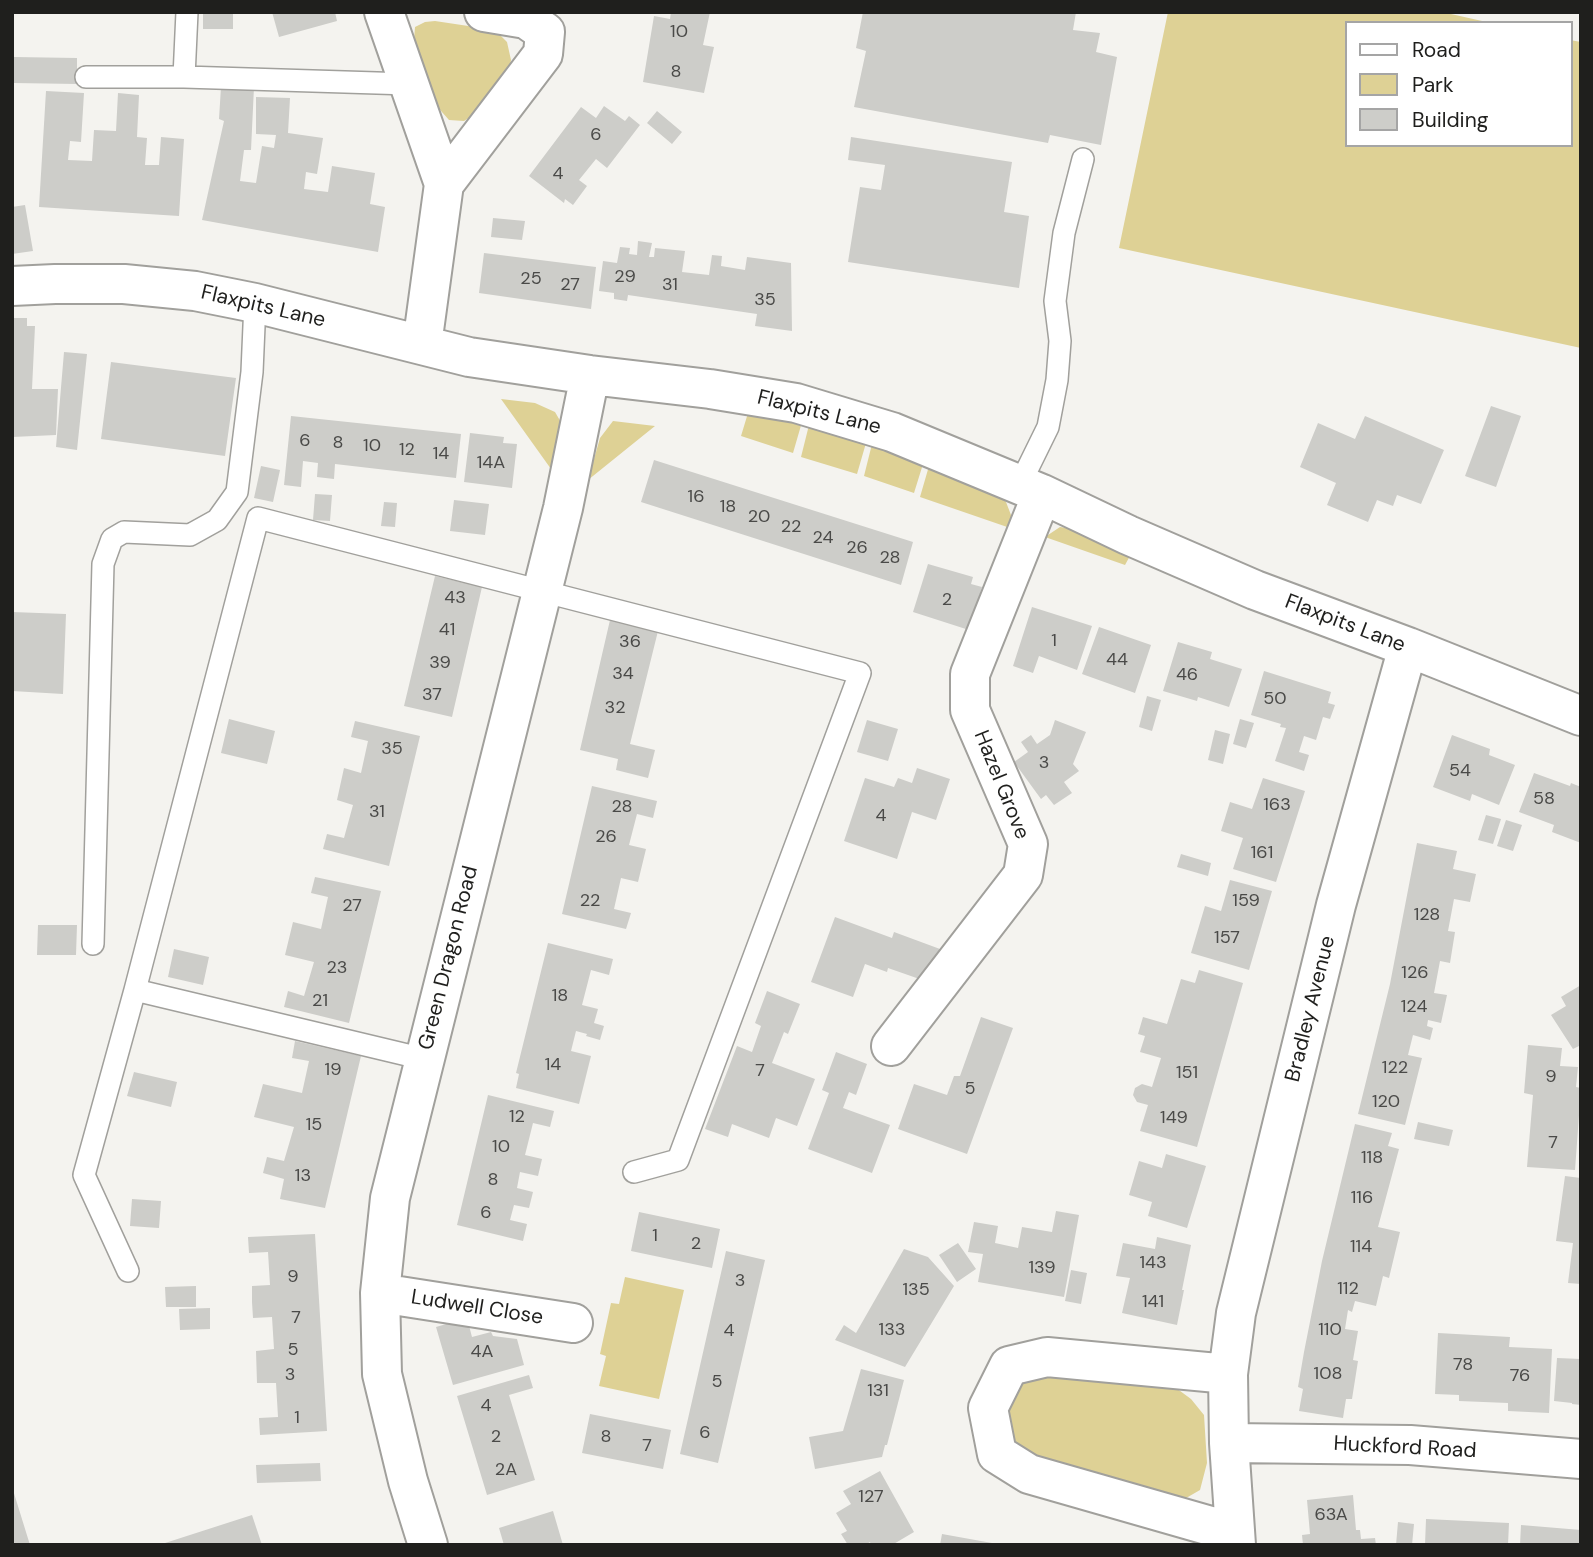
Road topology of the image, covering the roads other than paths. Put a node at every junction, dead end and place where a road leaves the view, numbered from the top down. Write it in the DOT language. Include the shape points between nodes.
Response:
graph roads {
  1 [pos="187,12"];
  2 [pos="384,12"];
  3 [pos="484,12"];
  4 [pos="86,77"];
  5 [pos="184,77"];
  6 [pos="409,84"];
  7 [pos="1083,159"];
  8 [pos="444,184"];
  9 [pos="12,286"];
  10 [pos="255,303"];
  11 [pos="422,345"];
  12 [pos="590,375"];
  13 [pos="1031,489"];
  14 [pos="541,591"];
  15 [pos="1408,647"];
  16 [pos="1581,716"];
  17 [pos="93,944"];
  18 [pos="135,990"];
  19 [pos="891,1046"];
  20 [pos="424,1059"];
  21 [pos="634,1172"];
  22 [pos="128,1270"];
  23 [pos="380,1293"];
  24 [pos="573,1323"];
  25 [pos="1228,1374"];
  26 [pos="1229,1443"];
  27 [pos="1581,1460"];
  28 [pos="1236,1539"];
  29 [pos="428,1545"];
  1 -- 5 [label="lane"];
  2 -- 6 [label="street"];
  3 -- 8 [label="street" via="526,19 545,32 542,54"];
  4 -- 5 [label="lane"];
  5 -- 6 [label="lane"];
  6 -- 8 [label="street"];
  7 -- 13 [label="lane" via="1064,233 1055,301 1060,341 1054,392"];
  8 -- 11 [label="street"];
  9 -- 10 [label="street, Flaxpits Lane" via="124,284 195,290"];
  10 -- 11 [label="street, Flaxpits Lane"];
  10 -- 17 [label="lane" via="252,372 237,492 217,520 190,535 124,532 113,539 103,564"];
  11 -- 12 [label="street, Flaxpits Lane" via="469,357"];
  12 -- 13 [label="street, Flaxpits Lane" via="796,403 892,432"];
  12 -- 14 [label="street, Green Dragon Road"];
  13 -- 15 [label="street, Flaxpits Lane" via="1255,590"];
  13 -- 19 [label="street, Hazel Grove" via="970,674 970,710 1028,844 1023,874"];
  14 -- 18 [label="lane" via="258,518"];
  14 -- 20 [label="street, Green Dragon Road"];
  14 -- 21 [label="lane" via="860,673 678,1160"];
  15 -- 16 [label="street, Flaxpits Lane"];
  15 -- 25 [label="street, Bradley Avenue" via="1333,918 1236,1313"];
  18 -- 20 [label="lane"];
  18 -- 22 [label="lane" via="84,1175"];
  20 -- 23 [label="street, Green Dragon Road" via="390,1198"];
  23 -- 24 [label="street, Ludwell Close"];
  23 -- 29 [label="street, Green Dragon Road" via="382,1374"];
  25 -- 26 [label="street, Bradley Avenue"];
  25 -- 28 [label="street, Bradley Avenue" via="1047,1357 1009,1366 988,1408 997,1454 1029,1474"];
  26 -- 27 [label="street, Huckford Road" via="1410,1445"];
  26 -- 28 [label="street, Bradley Avenue"];
}
